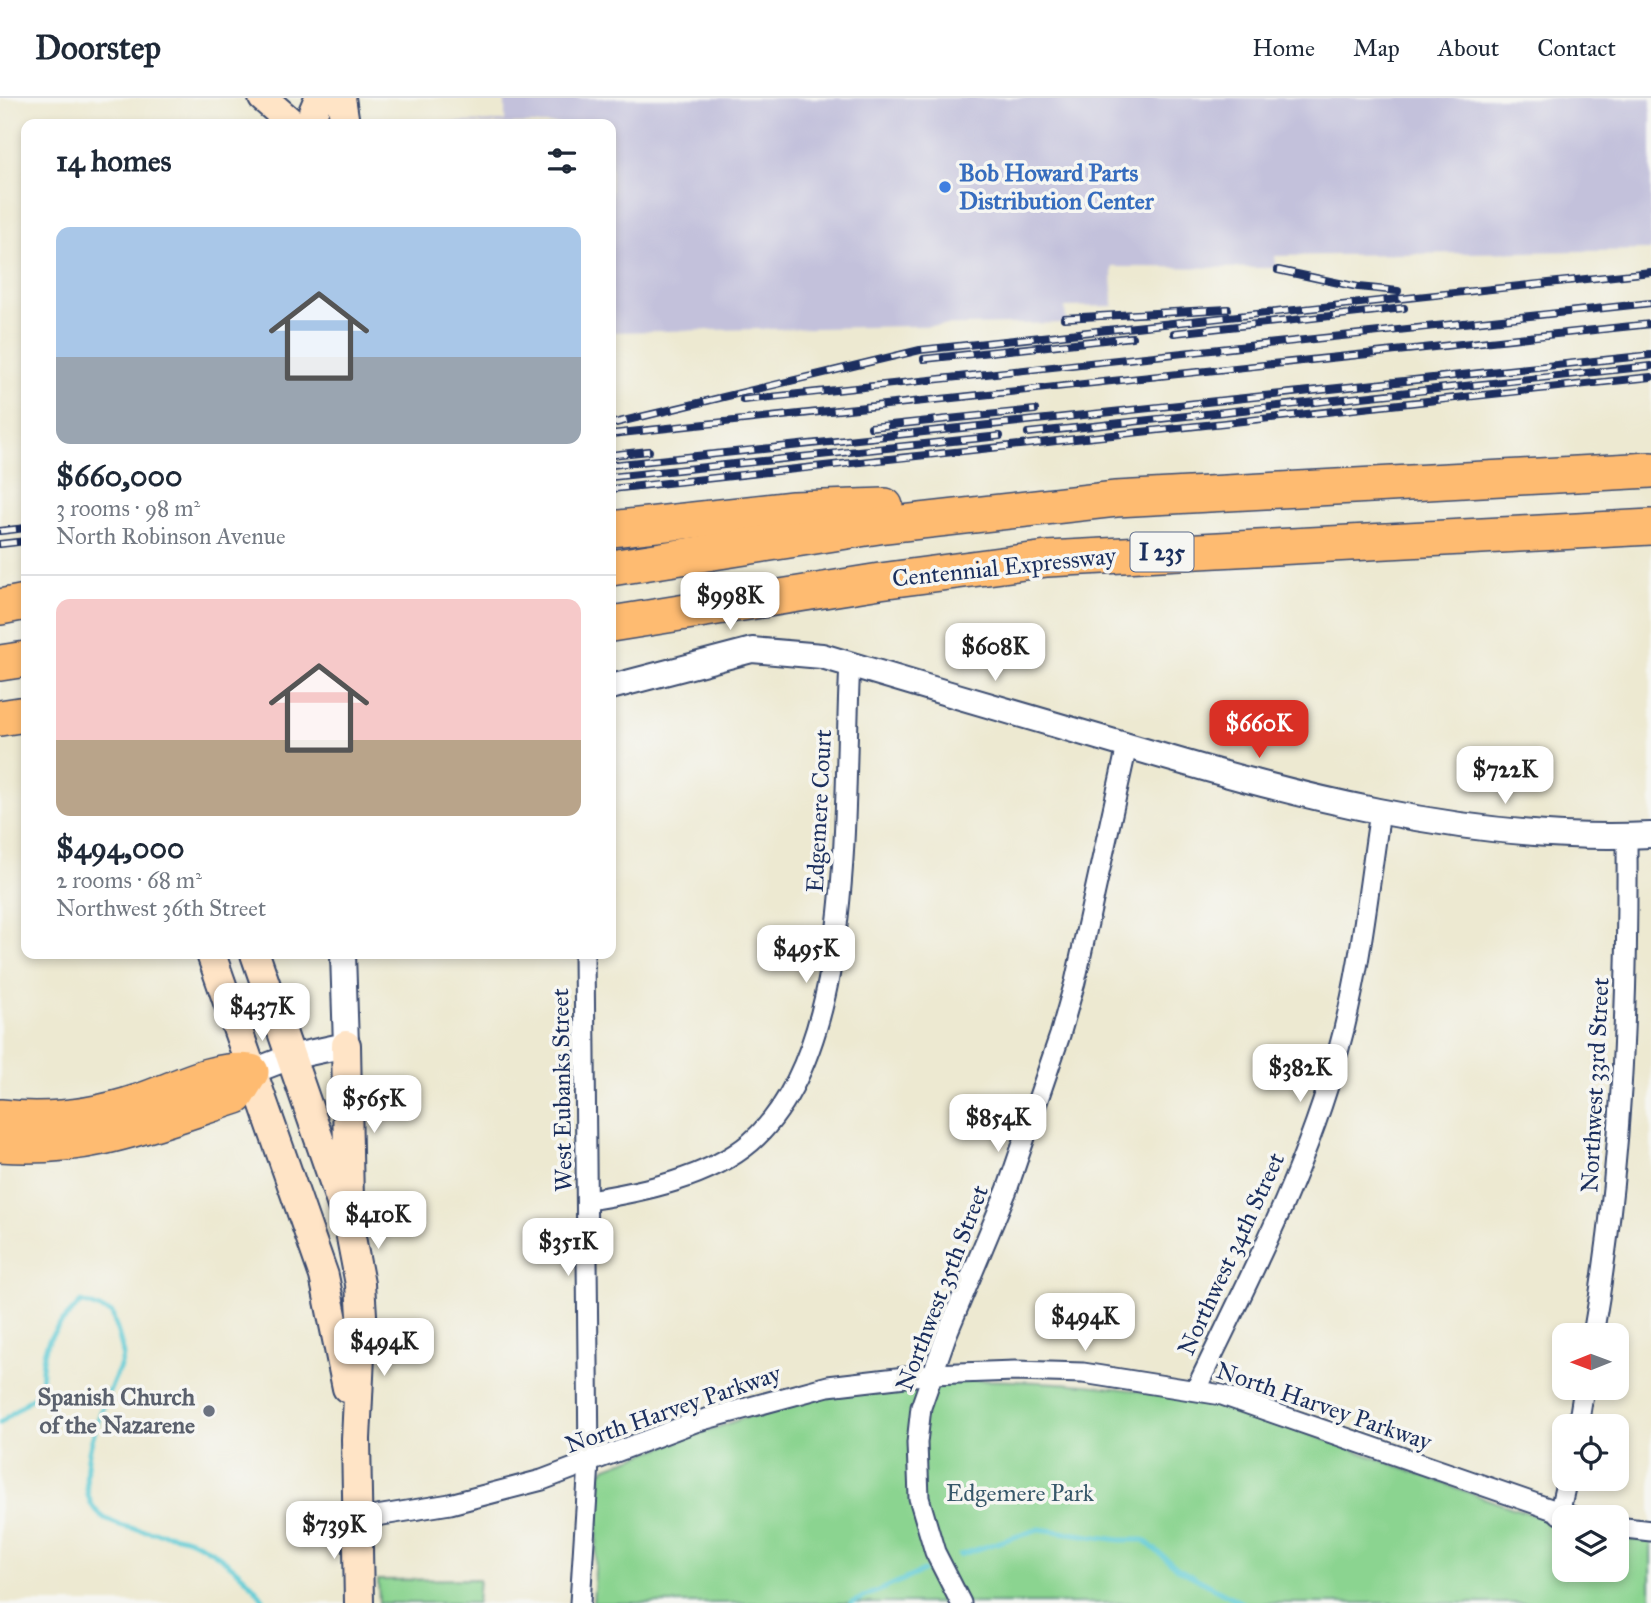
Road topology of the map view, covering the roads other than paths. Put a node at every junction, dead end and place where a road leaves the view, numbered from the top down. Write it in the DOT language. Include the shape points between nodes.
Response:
graph roads {
  1 [pos="263,98"];
  2 [pos="319,98"];
  3 [pos="341,98"];
  4 [pos="287,119"];
  5 [pos="313,119"];
  6 [pos="344,119"];
  7 [pos="1651,470"];
  8 [pos="1116,499"];
  9 [pos="1651,527"];
  10 [pos="616,529"];
  11 [pos="616,567"];
  12 [pos="21,604"];
  13 [pos="0,607"];
  14 [pos="616,623"];
  15 [pos="21,660"];
  16 [pos="0,663"];
  17 [pos="850,664"];
  18 [pos="616,686"];
  19 [pos="21,715"];
  20 [pos="0,718"];
  21 [pos="1127,746"];
  22 [pos="1380,812"];
  23 [pos="1639,835"];
  24 [pos="213,959"];
  25 [pos="257,959"];
  26 [pos="343,959"];
  27 [pos="584,959"];
  28 [pos="346,1045"];
  29 [pos="290,1057"];
  30 [pos="251,1072"];
  31 [pos="0,1116"];
  32 [pos="0,1144"];
  33 [pos="588,1200"];
  34 [pos="348,1227"];
  35 [pos="1595,1323"];
  36 [pos="931,1374"];
  37 [pos="1196,1389"];
  38 [pos="356,1438"];
  39 [pos="589,1463"];
  40 [pos="1552,1511"];
  41 [pos="358,1518"];
  42 [pos="1629,1528"];
  43 [pos="1651,1531"];
  44 [pos="359,1603"];
  45 [pos="580,1603"];
  46 [pos="961,1603"];
  1 -- 4 [label="main road"];
  2 -- 5 [label="main road"];
  3 -- 6 [label="main road"];
  7 -- 8 [label="highway, I 235"];
  8 -- 10 [label="highway" via="793,509"];
  8 -- 11 [label="highway, I 235" via="886,525"];
  9 -- 14 [label="highway, Centennial Expressway / I 235" via="1047,559"];
  12 -- 13 [label="highway"];
  15 -- 16 [label="highway"];
  17 -- 18 [label="street" via="792,651 752,650"];
  17 -- 21 [label="street"];
  17 -- 33 [label="street, Edgemere Court" via="838,916 821,1009 797,1079 766,1127 722,1161 616,1196"];
  19 -- 20 [label="highway"];
  21 -- 22 [label="street"];
  21 -- 36 [label="street, Northwest 35th Street" via="1060,1035 1007,1190"];
  22 -- 23 [label="street" via="1496,828"];
  22 -- 37 [label="street, Northwest 34th Street" via="1352,999 1326,1090 1280,1213"];
  23 -- 35 [label="street, Northwest 33rd Street" via="1628,942 1620,1131"];
  24 -- 30 [label="main road"];
  25 -- 29 [label="main road"];
  26 -- 28 [label="street"];
  27 -- 33 [label="street, West Eubanks Street"];
  28 -- 29 [label="street"];
  28 -- 34 [label="main road"];
  29 -- 30 [label="street"];
  29 -- 34 [label="main road"];
  30 -- 31 [label="highway" via="227,1069 89,1116"];
  30 -- 32 [label="highway" via="236,1096 106,1138 59,1146"];
  30 -- 38 [label="main road" via="324,1276"];
  33 -- 39 [label="street, West Eubanks Street"];
  34 -- 38 [label="main road" via="362,1315"];
  36 -- 37 [label="street, North Harvey Parkway" via="1083,1373"];
  36 -- 39 [label="street, North Harvey Parkway" via="828,1386 769,1400 695,1422"];
  36 -- 46 [label="street, Northwest 35th Street" via="916,1462 922,1513 935,1552"];
  37 -- 40 [label="street, North Harvey Parkway" via="1252,1403"];
  38 -- 41 [label="main road"];
  39 -- 41 [label="street, North Harvey Parkway" via="450,1504"];
  39 -- 45 [label="street, West Eubanks Street"];
  41 -- 44 [label="main road"];
  42 -- 43 [label="street"];
}
